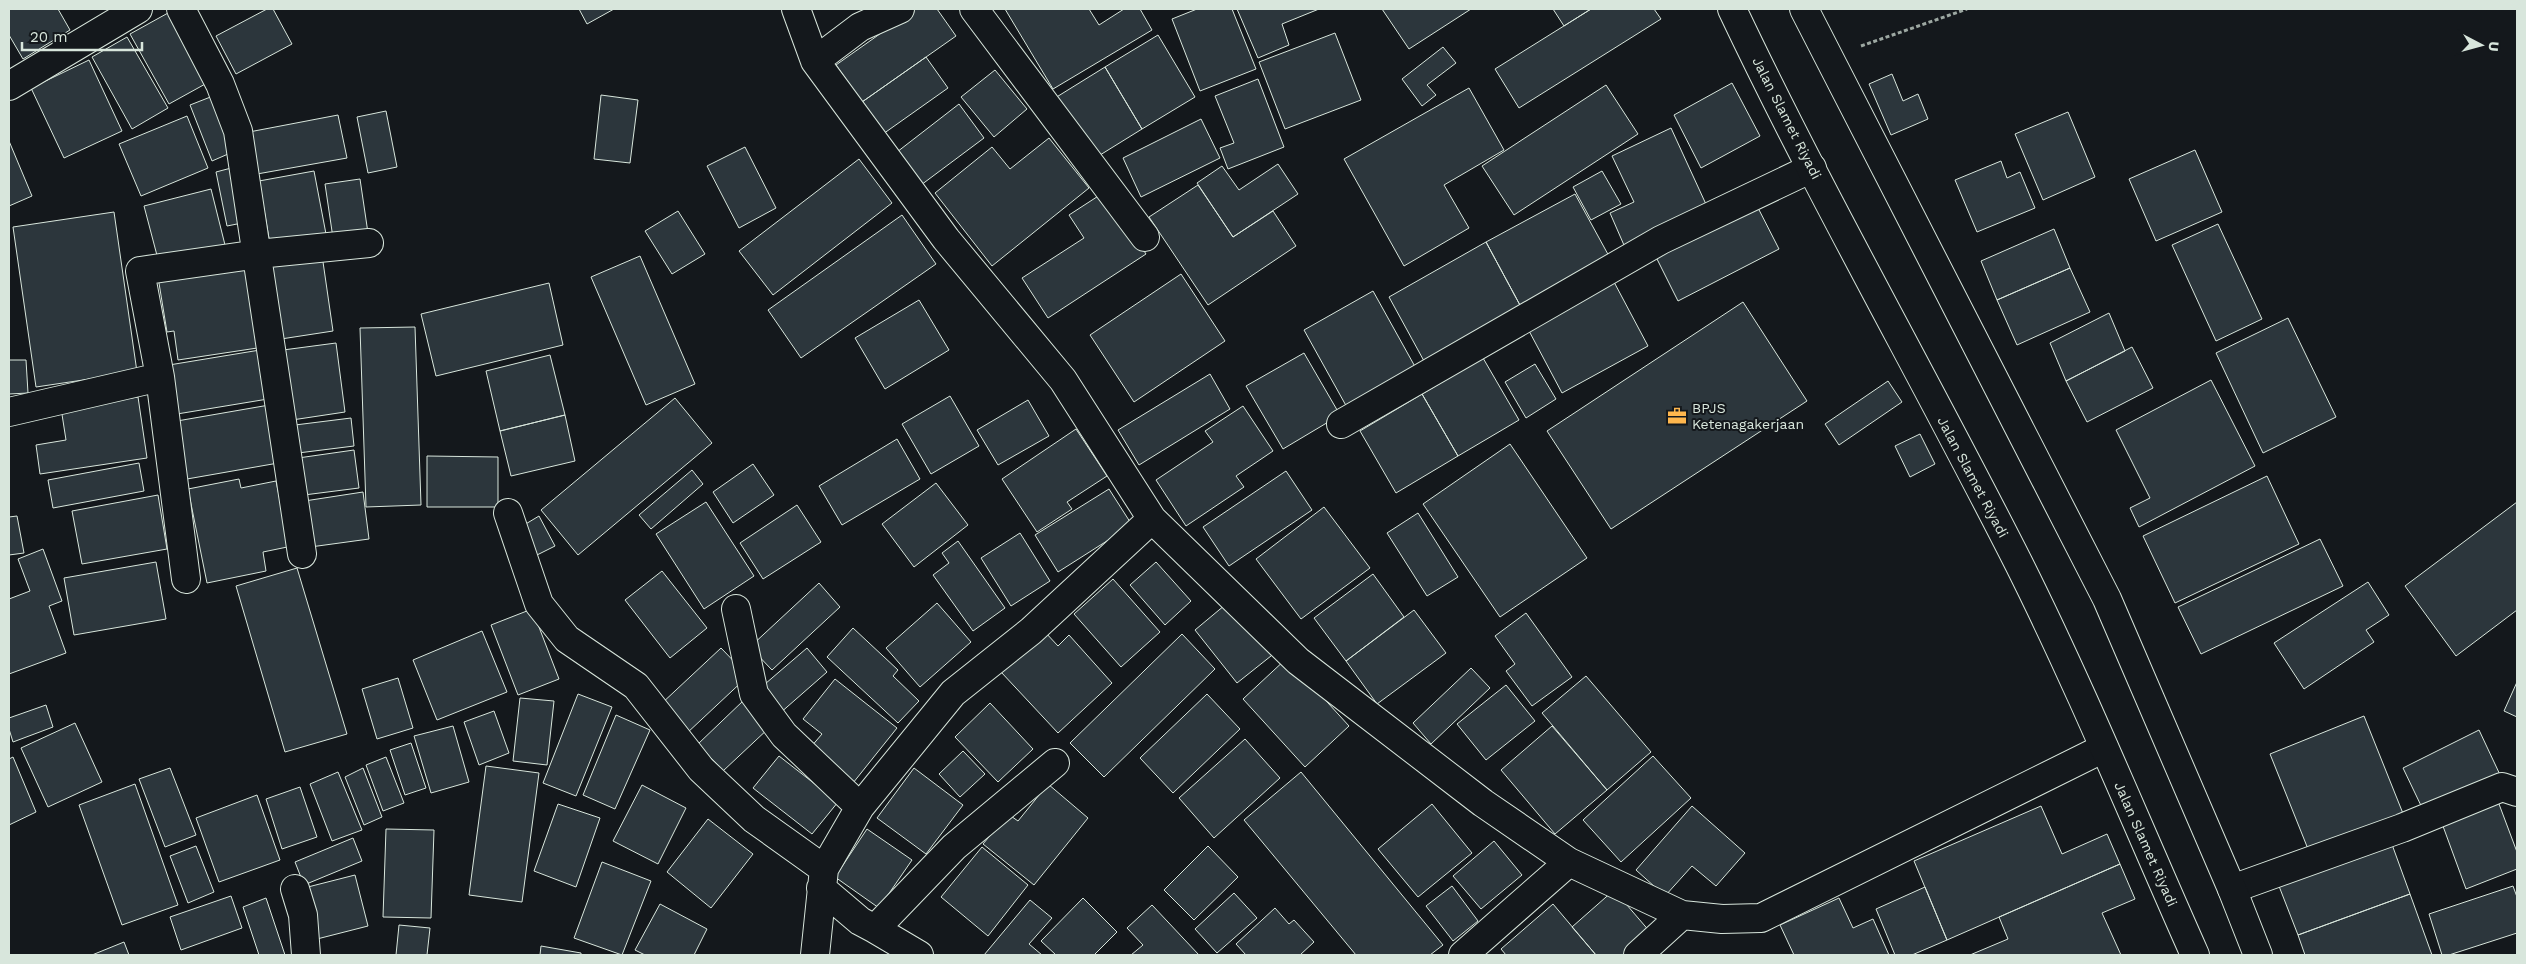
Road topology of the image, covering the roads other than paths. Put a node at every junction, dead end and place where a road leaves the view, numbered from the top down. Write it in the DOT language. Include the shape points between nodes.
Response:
graph roads {
  1 [pos="138,9"];
  2 [pos="180,9"];
  3 [pos="796,9"];
  4 [pos="900,9"];
  5 [pos="974,9"];
  6 [pos="1732,9"];
  7 [pos="1804,9"];
  8 [pos="814,61"];
  9 [pos="9,86"];
  10 [pos="1812,168"];
  11 [pos="1145,237"];
  12 [pos="369,243"];
  13 [pos="258,254"];
  14 [pos="160,377"];
  15 [pos="9,412"];
  16 [pos="1341,424"];
  17 [pos="508,513"];
  18 [pos="1152,519"];
  19 [pos="302,554"];
  20 [pos="186,579"];
  21 [pos="736,608"];
  22 [pos="2104,748"];
  23 [pos="1055,763"];
  24 [pos="2517,792"];
  25 [pos="860,807"];
  26 [pos="1569,862"];
  27 [pos="822,878"];
  28 [pos="295,889"];
  29 [pos="2232,889"];
  30 [pos="1682,915"];
  31 [pos="875,930"];
  32 [pos="306,955"];
  33 [pos="815,955"];
  34 [pos="919,955"];
  35 [pos="1463,955"];
  36 [pos="1638,955"];
  37 [pos="2195,955"];
  38 [pos="2258,955"];
  1 -- 9 [label="street"];
  2 -- 13 [label="street" via="220,84 238,131"];
  3 -- 8 [label="street"];
  4 -- 8 [label="street" via="860,27"];
  5 -- 11 [label="street"];
  6 -- 10 [label="street, Jalan Slamet Riyadi"];
  7 -- 29 [label="street" via="2107,599"];
  8 -- 18 [label="street" via="946,239 1063,380"];
  10 -- 16 [label="street" via="1661,240"];
  10 -- 22 [label="street, Jalan Slamet Riyadi" via="2020,566"];
  12 -- 13 [label="street"];
  13 -- 14 [label="street" via="140,271"];
  13 -- 19 [label="street"];
  14 -- 15 [label="street"];
  14 -- 20 [label="street"];
  17 -- 27 [label="street" via="539,604 567,639 636,686 701,769"];
  18 -- 25 [label="street" via="1031,631 953,694"];
  18 -- 26 [label="street" via="1298,661 1482,803"];
  21 -- 25 [label="street" via="754,694 784,735"];
  22 -- 30 [label="street" via="1761,918"];
  22 -- 37 [label="street, Jalan Slamet Riyadi"];
  23 -- 31 [label="street" via="954,847"];
  24 -- 29 [label="street" via="2502,787 2402,828"];
  25 -- 27 [label="street"];
  26 -- 30 [label="street"];
  26 -- 35 [label="street"];
  27 -- 31 [label="street" via="860,921"];
  27 -- 33 [label="street"];
  28 -- 32 [label="street" via="303,915"];
  29 -- 38 [label="street"];
  30 -- 36 [label="street"];
  31 -- 34 [label="street"];
}
